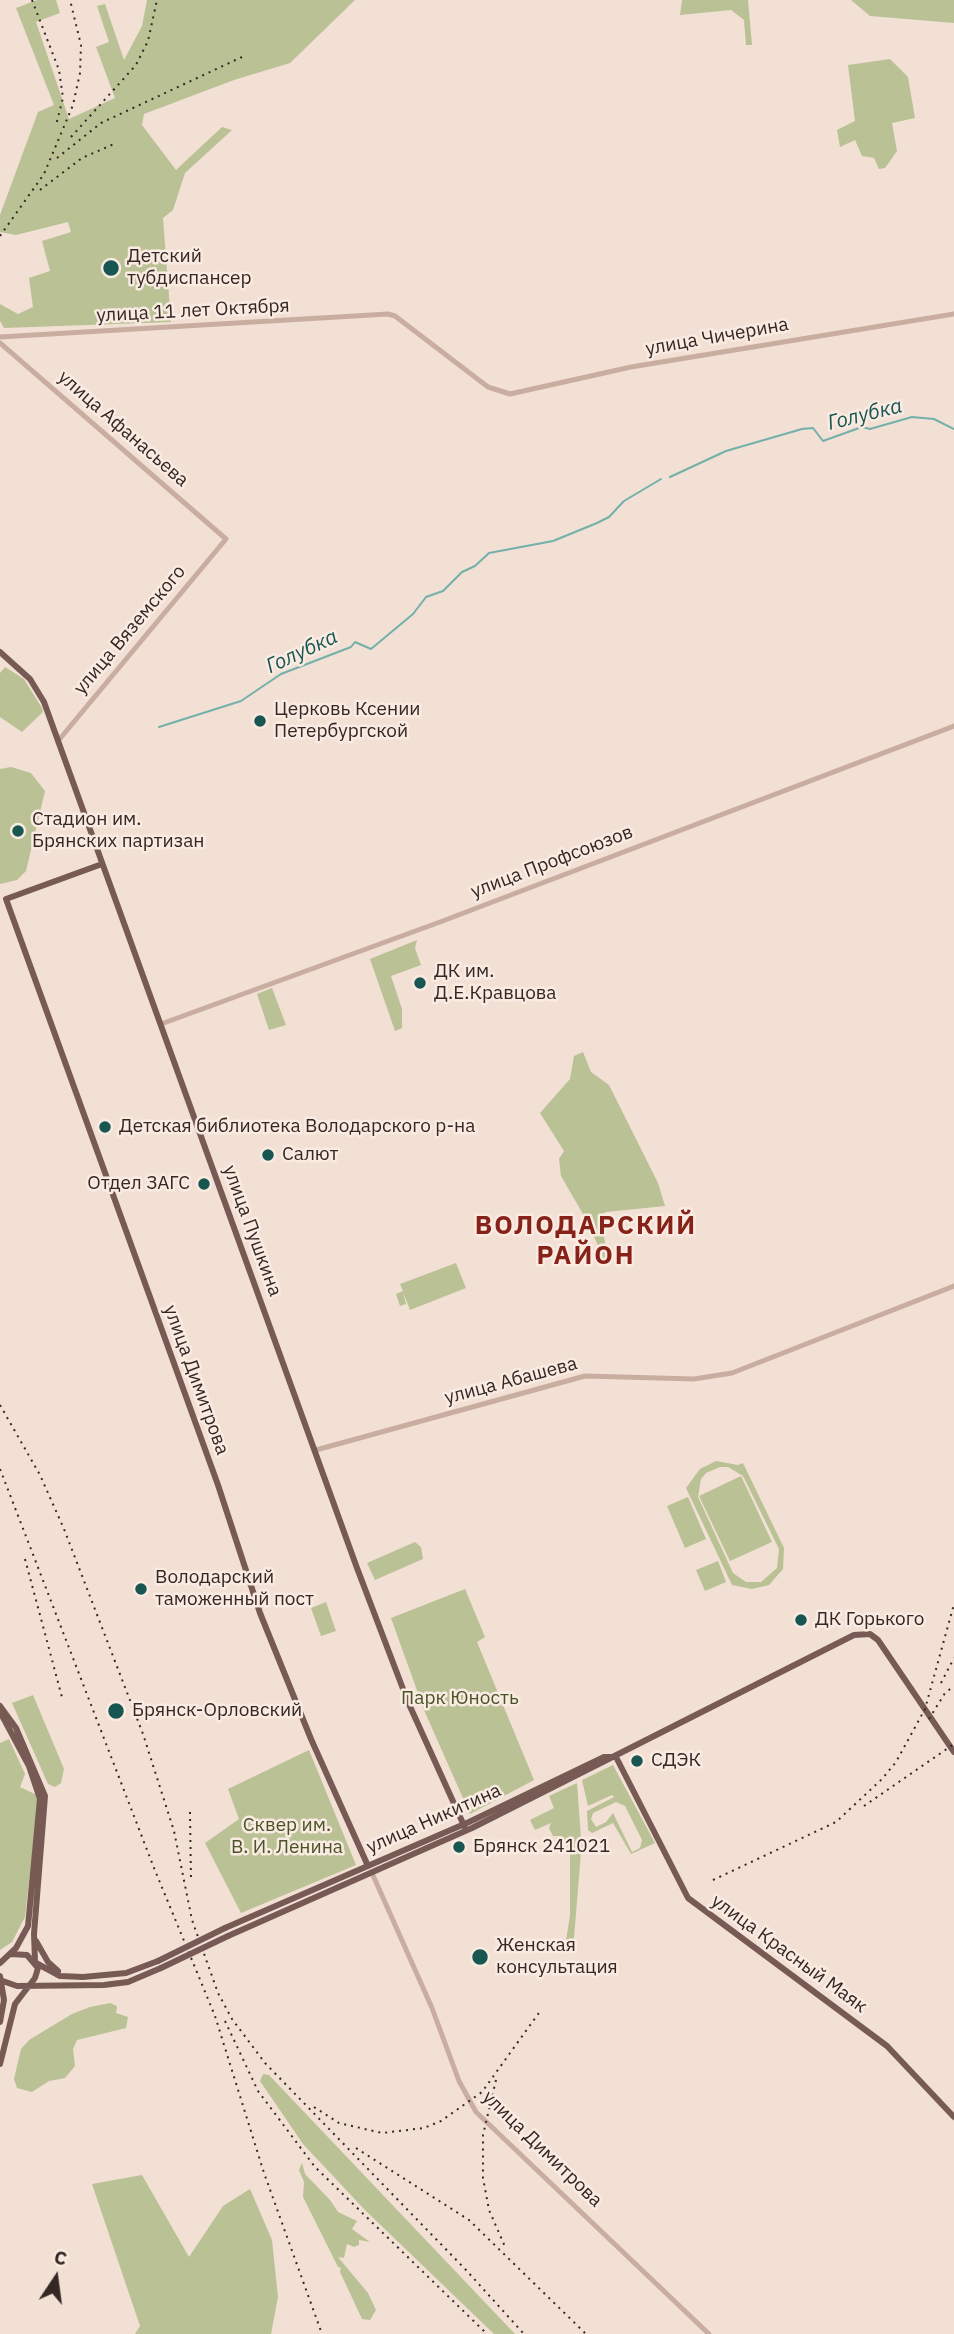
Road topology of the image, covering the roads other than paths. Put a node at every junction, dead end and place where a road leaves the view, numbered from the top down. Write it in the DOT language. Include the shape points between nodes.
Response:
graph roads {
  1 [pos="388,314"];
  2 [pos="954,314"];
  3 [pos="0,337"];
  4 [pos="0,343"];
  5 [pos="226,539"];
  6 [pos="0,652"];
  7 [pos="954,726"];
  8 [pos="58,741"];
  9 [pos="102,864"];
  10 [pos="161,1024"];
  11 [pos="954,1286"];
  12 [pos="316,1450"];
  13 [pos="0,1706"];
  14 [pos="0,1712"];
  15 [pos="954,1752"];
  16 [pos="616,1757"];
  17 [pos="465,1827"];
  18 [pos="368,1866"];
  19 [pos="372,1873"];
  20 [pos="34,1940"];
  21 [pos="11,1954"];
  22 [pos="36,1962"];
  23 [pos="0,1965"];
  24 [pos="159,1965"];
  25 [pos="83,1977"];
  26 [pos="1,1979"];
  27 [pos="28,1986"];
  28 [pos="0,2022"];
  29 [pos="0,2064"];
  30 [pos="954,2117"];
  31 [pos="709,2334"];
  1 -- 2 [label="street, улица Чичерина" via="488,387 510,394 631,367"];
  1 -- 3 [label="street, улица 11 лет Октября"];
  4 -- 5 [label="street, улица Афанасьева"];
  5 -- 8 [label="street, улица Вяземского"];
  6 -- 8 [label="main road, улица Пушкина" via="30,679"];
  7 -- 10 [label="street, улица Профсоюзов"];
  8 -- 9 [label="main road, улица Пушкина"];
  9 -- 10 [label="main road, улица Пушкина"];
  9 -- 18 [label="main road, улица Димитрова" via="6,900 261,1613"];
  10 -- 12 [label="main road, улица Пушкина"];
  11 -- 12 [label="street, улица Абашева" via="732,1373 694,1379 585,1376"];
  12 -- 17 [label="main road, улица Пушкина" via="404,1691"];
  13 -- 20 [label="main road" via="16,1728 45,1796"];
  14 -- 21 [label="main road" via="29,1766 40,1799 28,1926"];
  15 -- 16 [label="main road, улица Никитина" via="878,1640 866,1634 854,1635"];
  16 -- 17 [label="main road, улица Никитина"];
  16 -- 30 [label="main road, улица Красный Маяк" via="688,1898 887,2046"];
  17 -- 18 [label="main road, улица Никитина"];
  17 -- 19 [label="main road, улица Никитина"];
  18 -- 24 [label="main road, улица Никитина, bridge" via="225,1928"];
  19 -- 24 [label="main road, улица Никитина, bridge"];
  19 -- 31 [label="street, улица Димитрова" via="472,2106"];
  20 -- 22 [label="main road"];
  20 -- 25 [label="main road" via="55,1970"];
  21 -- 22 [label="main road" via="27,1955"];
  21 -- 23 [label="main road"];
  22 -- 25 [label="main road" via="60,1976"];
  22 -- 27 [label="main road" via="37,1973"];
  24 -- 25 [label="main road"];
  24 -- 27 [label="main road" via="128,1982"];
  26 -- 27 [label="main road"];
  26 -- 28 [label="main road"];
  27 -- 29 [label="main road" via="15,2004"];
}
